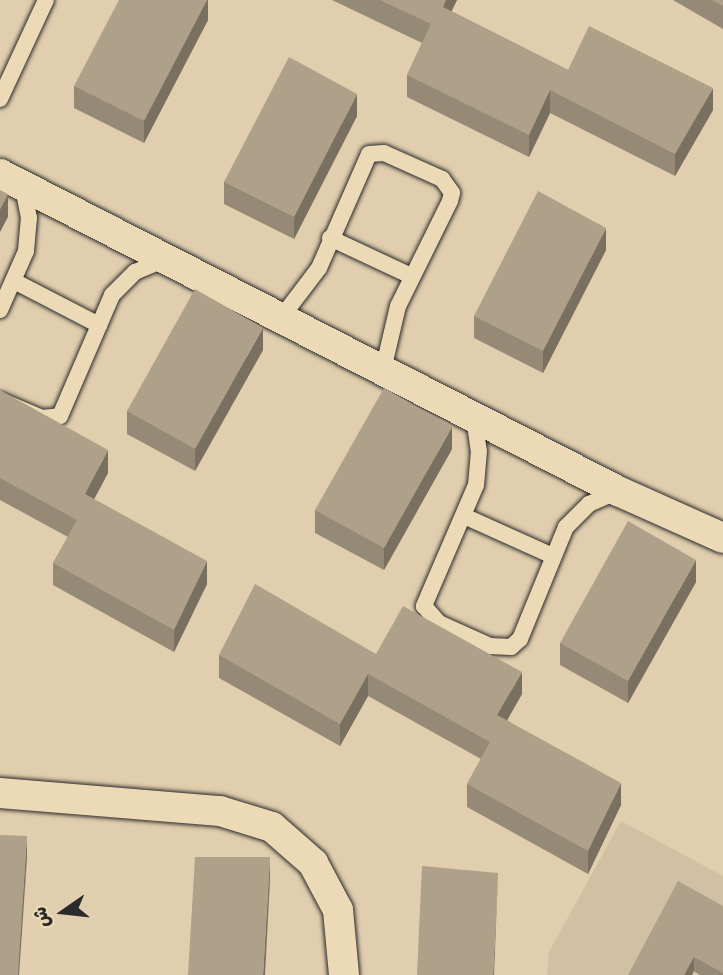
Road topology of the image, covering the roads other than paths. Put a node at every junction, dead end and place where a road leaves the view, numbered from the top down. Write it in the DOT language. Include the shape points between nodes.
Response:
graph roads {
  1 [pos="46,0"];
  2 [pos="0,99"];
  3 [pos="12,181"];
  4 [pos="330,238"];
  5 [pos="165,259"];
  6 [pos="411,276"];
  7 [pos="14,281"];
  8 [pos="0,310"];
  9 [pos="281,318"];
  10 [pos="99,324"];
  11 [pos="383,370"];
  12 [pos="0,400"];
  13 [pos="474,417"];
  14 [pos="618,491"];
  15 [pos="464,516"];
  16 [pos="723,538"];
  17 [pos="553,556"];
  18 [pos="0,793"];
  19 [pos="344,975"];
  1 -- 2 [label="lane"];
  3 -- 5 [label="street"];
  3 -- 7 [label="lane" via="27,240"];
  4 -- 6 [label="lane"];
  4 -- 6 [label="lane" via="369,154 384,153 442,180 452,193 450,201"];
  4 -- 9 [label="lane" via="302,295"];
  5 -- 9 [label="street"];
  5 -- 10 [label="lane" via="112,295"];
  6 -- 11 [label="lane" via="388,338"];
  7 -- 8 [label="lane"];
  7 -- 10 [label="lane"];
  9 -- 11 [label="street"];
  10 -- 12 [label="lane" via="60,416 42,418"];
  11 -- 13 [label="street"];
  13 -- 14 [label="street"];
  13 -- 15 [label="lane" via="479,451 475,485"];
  14 -- 16 [label="street"];
  14 -- 17 [label="lane" via="589,505 566,527"];
  15 -- 17 [label="lane"];
  15 -- 17 [label="lane" via="424,606 429,617 452,629 490,646 511,647 520,639"];
  18 -- 19 [label="street" via="220,811 272,827 313,863 338,910"];
}
